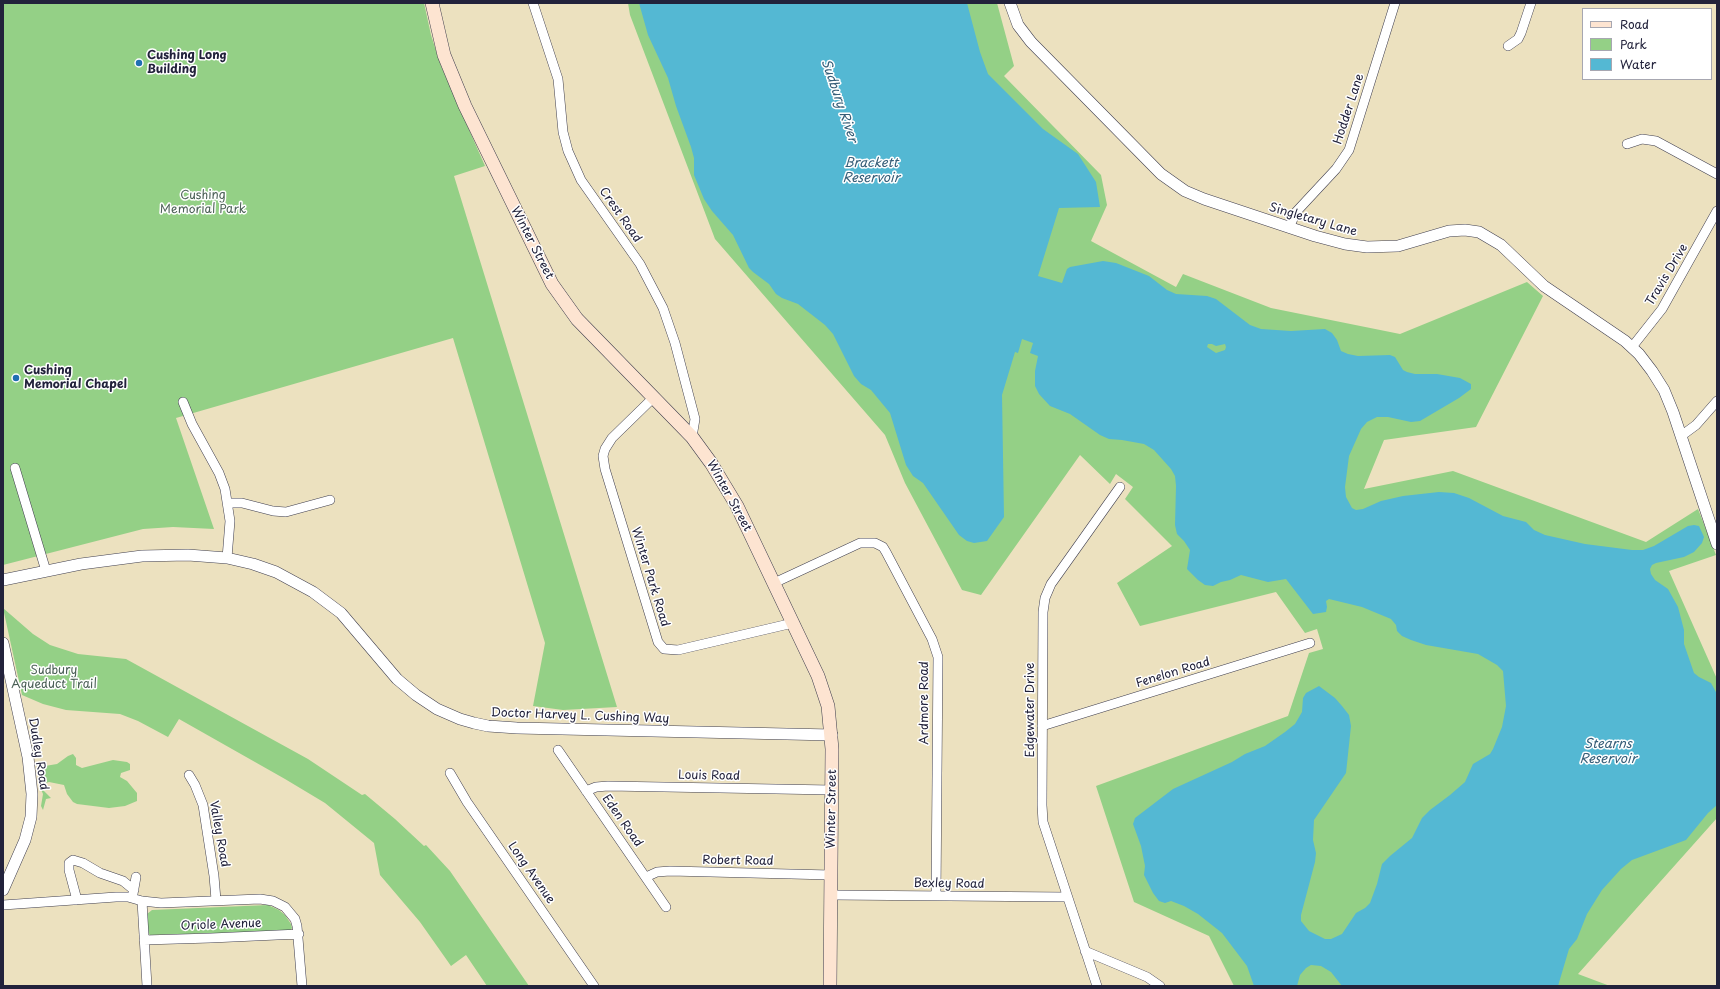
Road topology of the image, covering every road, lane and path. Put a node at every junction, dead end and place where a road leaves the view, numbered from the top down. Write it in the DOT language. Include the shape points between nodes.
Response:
graph roads {
  1 [pos="432,3"];
  2 [pos="533,3"];
  3 [pos="1010,3"];
  4 [pos="1394,3"];
  5 [pos="1531,3"];
  6 [pos="1508,46"];
  7 [pos="1627,144"];
  8 [pos="1717,174"];
  9 [pos="1717,211"];
  10 [pos="1289,228"];
  11 [pos="1632,347"];
  12 [pos="653,398"];
  13 [pos="1717,401"];
  14 [pos="183,402"];
  15 [pos="1681,436"];
  16 [pos="692,437"];
  17 [pos="15,468"];
  18 [pos="1120,487"];
  19 [pos="330,500"];
  20 [pos="228,503"];
  21 [pos="1717,544"];
  22 [pos="227,558"];
  23 [pos="46,571"];
  24 [pos="3,580"];
  25 [pos="774,583"];
  26 [pos="793,623"];
  27 [pos="3,643"];
  28 [pos="1310,643"];
  29 [pos="1042,726"];
  30 [pos="832,736"];
  31 [pos="558,750"];
  32 [pos="450,773"];
  33 [pos="189,775"];
  34 [pos="832,790"];
  35 [pos="586,791"];
  36 [pos="831,875"];
  37 [pos="136,877"];
  38 [pos="646,877"];
  39 [pos="3,890"];
  40 [pos="133,894"];
  41 [pos="831,894"];
  42 [pos="936,896"];
  43 [pos="1067,897"];
  44 [pos="77,900"];
  45 [pos="216,900"];
  46 [pos="142,901"];
  47 [pos="3,905"];
  48 [pos="666,907"];
  49 [pos="299,934"];
  50 [pos="144,940"];
  51 [pos="1085,951"];
  52 [pos="147,986"];
  53 [pos="302,986"];
  54 [pos="594,986"];
  55 [pos="830,986"];
  56 [pos="1097,986"];
  57 [pos="1160,986"];
  1 -- 12 [label="main road, Winter Street" via="444,55 455,84 548,277 577,319"];
  2 -- 16 [label="street, Crest Road" via="558,80 563,132 568,151 581,180 640,264 663,308 694,413"];
  3 -- 10 [label="street, Singletary Lane" via="1018,25 1031,42 1170,181 1194,195"];
  4 -- 10 [label="street, Hodder Lane" via="1348,150 1341,163 1296,212"];
  5 -- 6 [label="street" via="1521,33"];
  7 -- 8 [label="street" via="1642,139 1656,141"];
  9 -- 11 [label="street, Travis Drive" via="1662,309"];
  10 -- 11 [label="street, Singletary Lane" via="1345,244 1378,248 1408,244 1458,230 1479,232 1508,250 1544,286"];
  11 -- 15 [label="street, Singletary Lane" via="1664,390"];
  12 -- 16 [label="main road, Winter Street"];
  12 -- 26 [label="street, Winter Park Road" via="612,438 604,456 660,646 668,650 678,650"];
  13 -- 15 [label="street" via="1696,425"];
  14 -- 20 [label="street" via="223,481"];
  15 -- 21 [label="street, Singletary Lane"];
  16 -- 25 [label="main road, Winter Street" via="728,490"];
  17 -- 23 [label="street"];
  18 -- 29 [label="street, Edgewater Drive" via="1051,584 1045,598"];
  19 -- 20 [label="street" via="286,512 242,503"];
  20 -- 22 [label="street" via="230,521"];
  22 -- 23 [label="street, Doctor Harvey L. Cushing Way" via="188,554 142,556"];
  22 -- 30 [label="street, Doctor Harvey L. Cushing Way" via="276,572 313,592 341,613 406,687 437,708 460,719 510,728"];
  23 -- 24 [label="street, Doctor Harvey L. Cushing Way"];
  25 -- 26 [label="main road, Winter Street"];
  25 -- 42 [label="street, Ardmore Road" via="860,543 874,542 883,547 933,640 938,657"];
  26 -- 30 [label="main road, Winter Street" via="825,696"];
  27 -- 39 [label="street, Dudley Road" via="27,752 32,794 27,835"];
  28 -- 29 [label="street, Fenelon Road"];
  29 -- 43 [label="street, Edgewater Drive" via="1043,822"];
  30 -- 34 [label="main road, Winter Street"];
  31 -- 35 [label="street, Eden Road"];
  32 -- 54 [label="street, Long Avenue" via="467,802"];
  33 -- 45 [label="street, Valley Road" via="196,785 204,810"];
  34 -- 35 [label="street, Louis Road" via="608,786"];
  34 -- 36 [label="main road, Winter Street"];
  35 -- 38 [label="street, Eden Road"];
  36 -- 38 [label="street, Robert Road" via="670,871 657,872"];
  36 -- 41 [label="main road, Winter Street"];
  37 -- 40 [label="street"];
  38 -- 48 [label="street, Eden Road"];
  40 -- 44 [label="street"];
  40 -- 44 [label="street" via="123,881 73,860 69,863 69,868"];
  40 -- 46 [label="street"];
  41 -- 42 [label="street, Bexley Road"];
  41 -- 55 [label="main road, Winter Street"];
  42 -- 43 [label="street, Bexley Road"];
  43 -- 51 [label="street, Edgewater Drive"];
  44 -- 47 [label="street"];
  45 -- 46 [label="street"];
  45 -- 49 [label="street" via="260,899 279,903 295,919"];
  46 -- 50 [label="street"];
  49 -- 50 [label="street, Oriole Avenue"];
  49 -- 53 [label="street"];
  50 -- 52 [label="street"];
  51 -- 56 [label="street, Edgewater Drive"];
  51 -- 57 [label="street" via="1147,977"];
}
